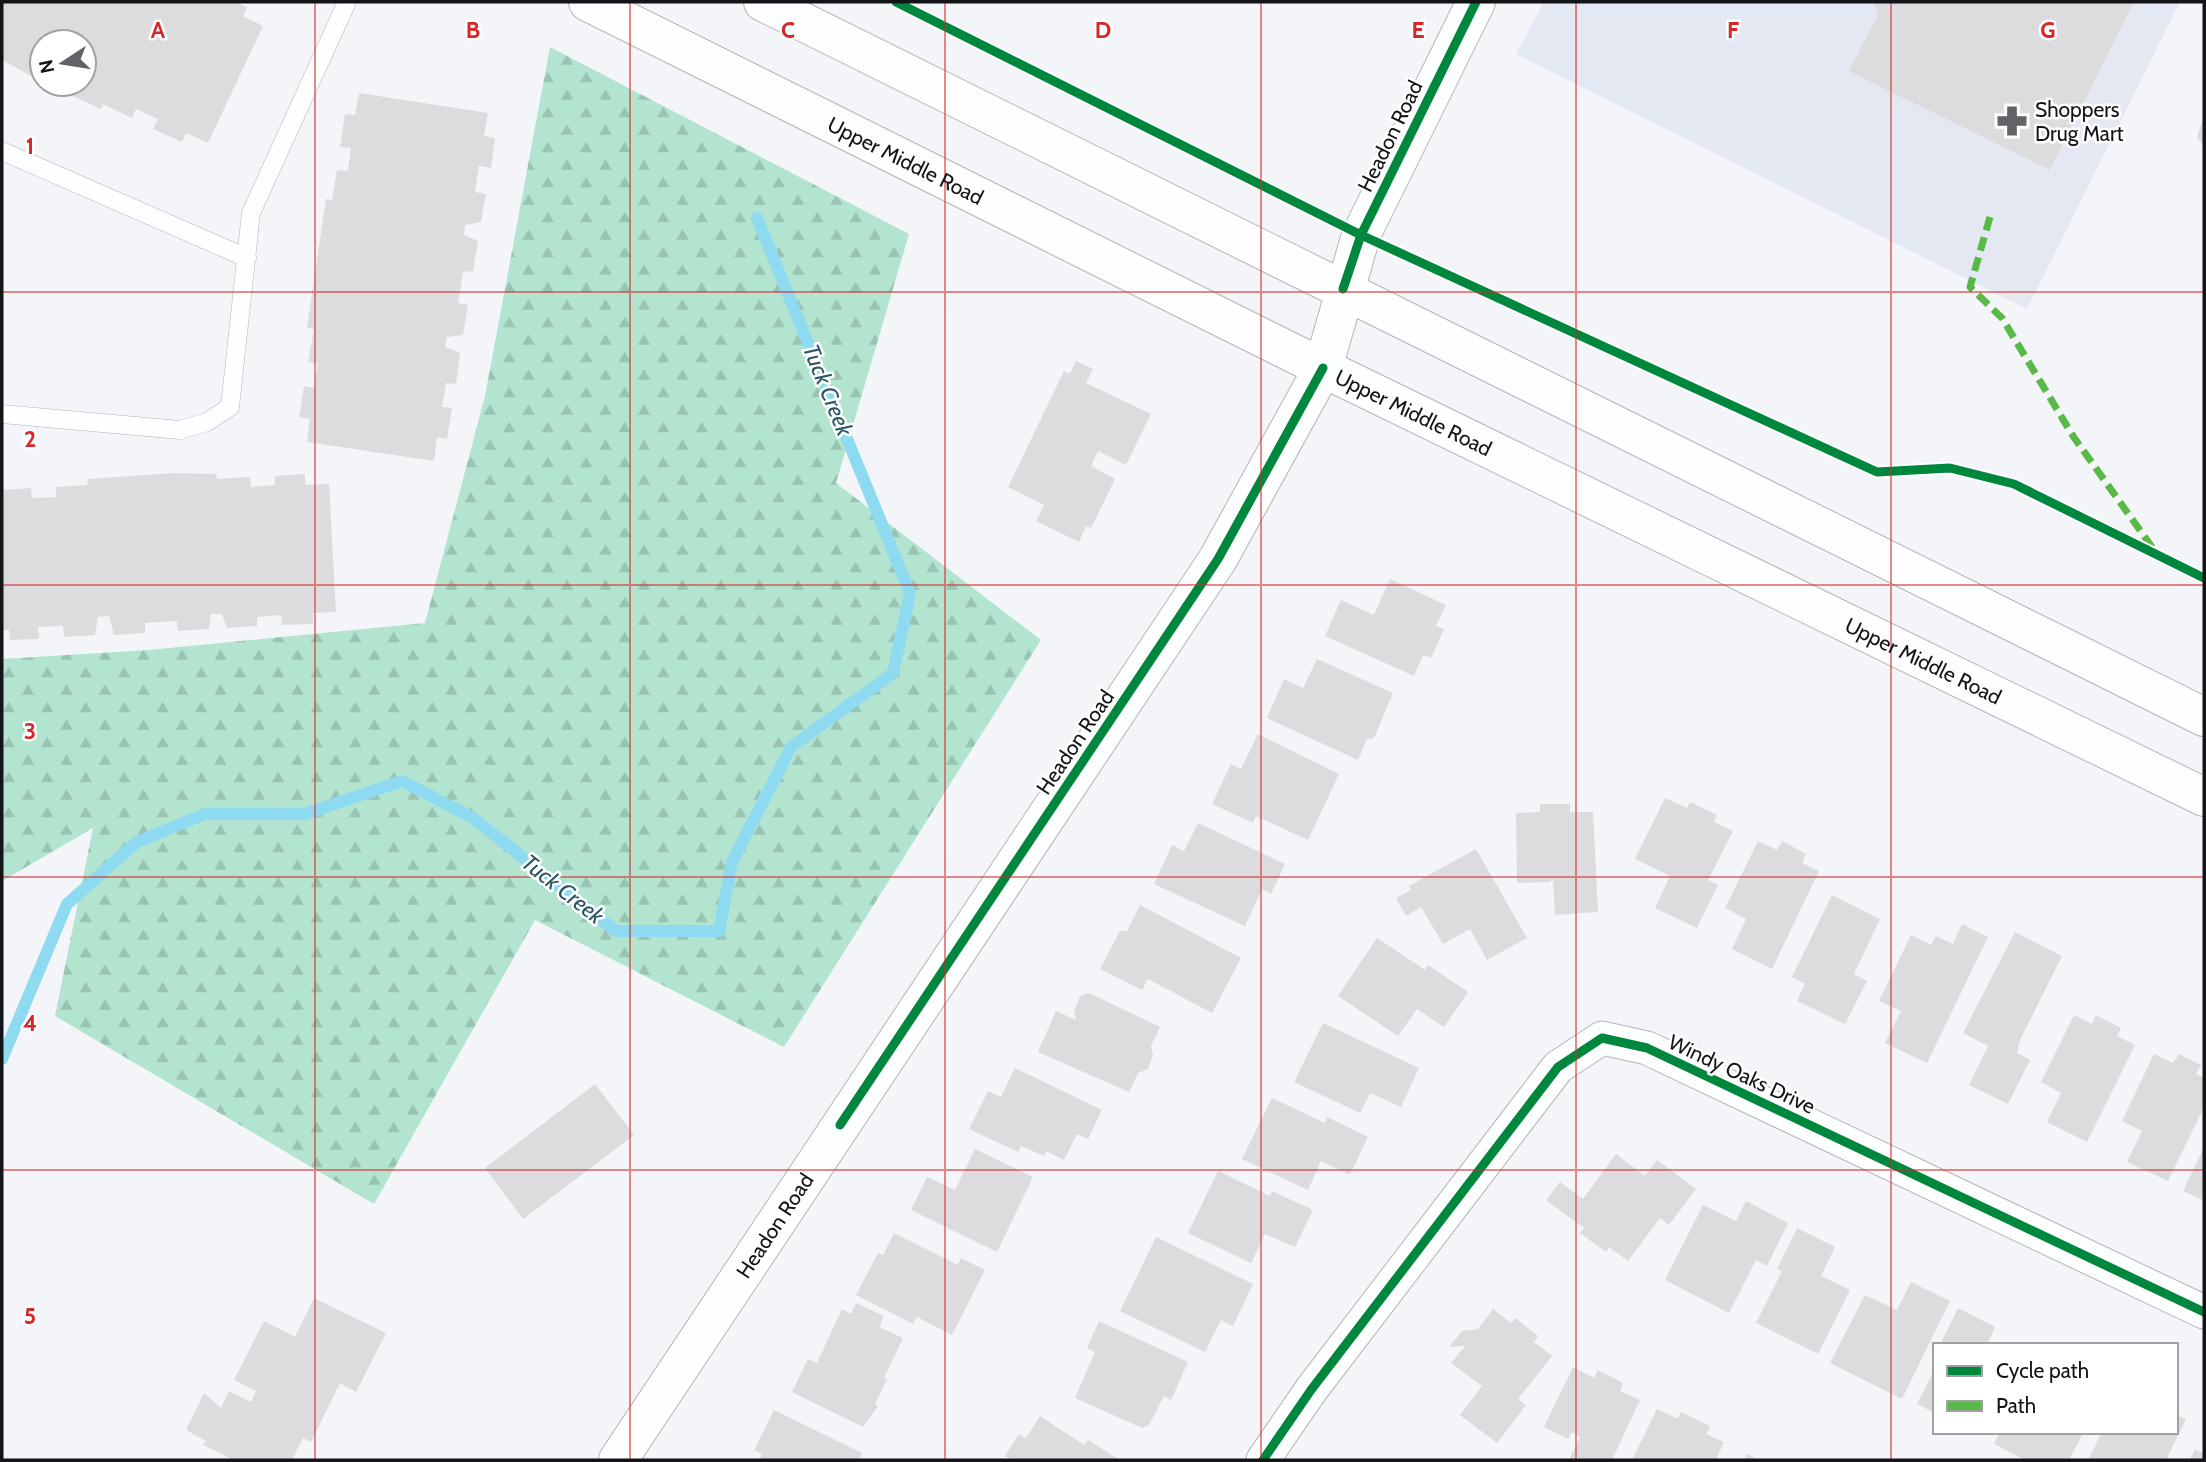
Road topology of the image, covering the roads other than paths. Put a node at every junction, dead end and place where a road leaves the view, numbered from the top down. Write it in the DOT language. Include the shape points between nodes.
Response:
graph roads {
  1 [pos="347,2"];
  2 [pos="588,2"];
  3 [pos="762,2"];
  4 [pos="1476,2"];
  5 [pos="2,151"];
  6 [pos="247,258"];
  7 [pos="1343,289"];
  8 [pos="1323,368"];
  9 [pos="2,414"];
  10 [pos="2204,717"];
  11 [pos="2204,797"];
  12 [pos="2204,1312"];
  13 [pos="1277,1456"];
  14 [pos="618,1460"];
  1 -- 6 [label="lane" via="251,213"];
  2 -- 8 [label="main road, Upper Middle Road"];
  3 -- 7 [label="main road"];
  4 -- 7 [label="main road, Headon Road" via="1362,234"];
  5 -- 6 [label="lane"];
  6 -- 9 [label="lane" via="229,407 207,422 180,430"];
  7 -- 8 [label="main road, Headon Road"];
  7 -- 10 [label="main road"];
  8 -- 11 [label="main road, Upper Middle Road"];
  8 -- 14 [label="main road, Headon Road" via="1218,559"];
  12 -- 13 [label="street, Windy Oaks Drive" via="1647,1048 1602,1038 1558,1067 1311,1390"];
}
